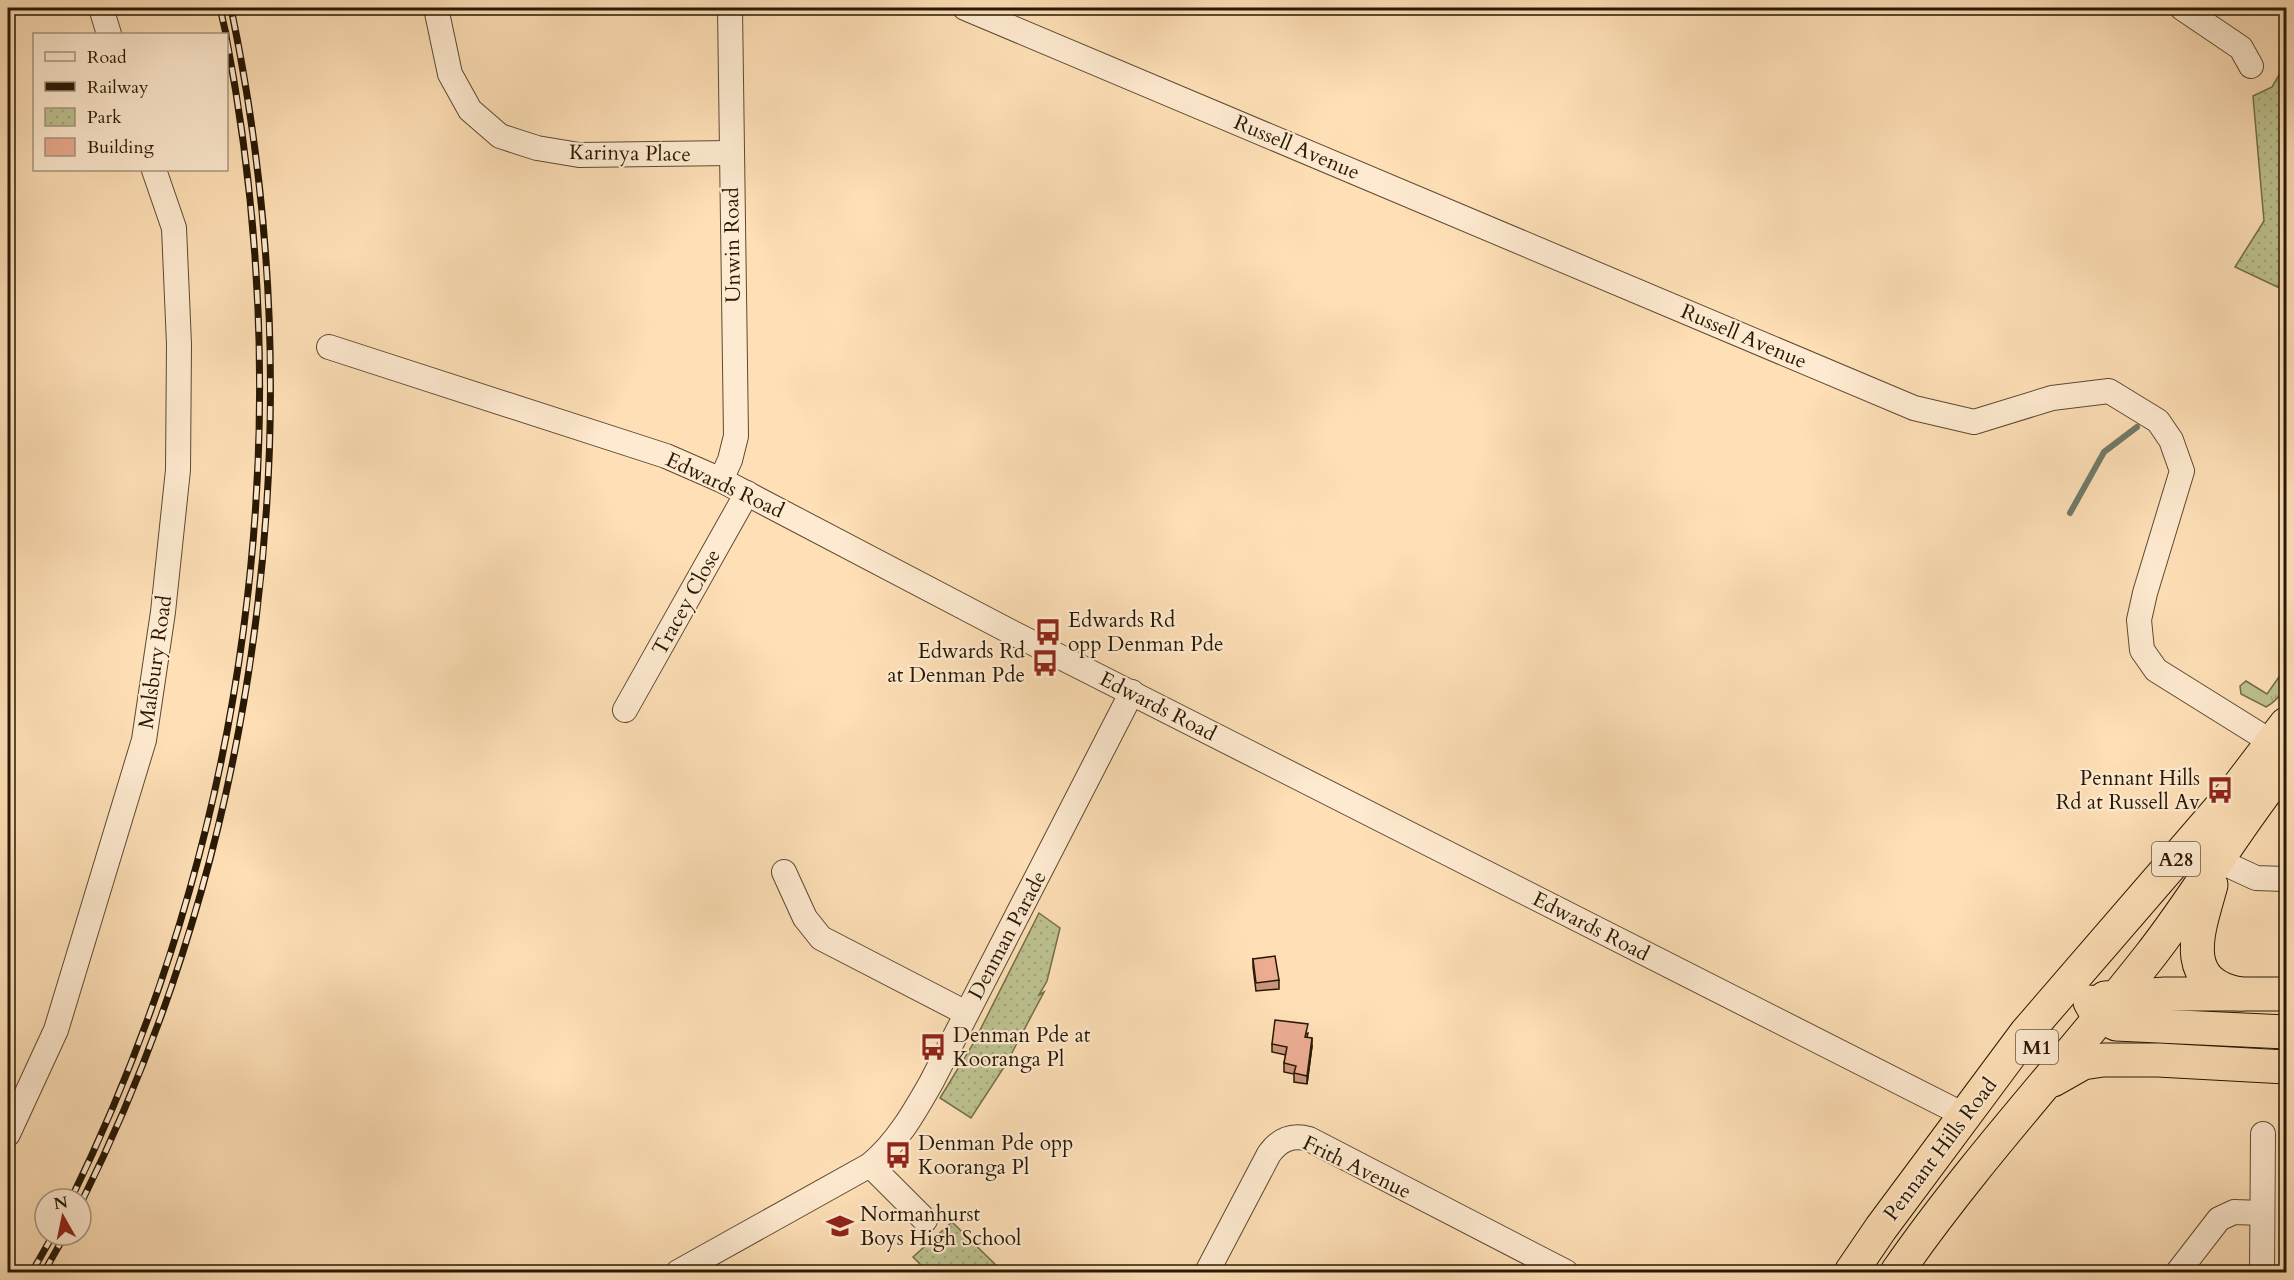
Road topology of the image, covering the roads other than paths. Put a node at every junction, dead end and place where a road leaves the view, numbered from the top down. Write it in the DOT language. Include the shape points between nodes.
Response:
graph roads {
  1 [pos="101,8"];
  2 [pos="436,8"];
  3 [pos="730,8"];
  4 [pos="965,8"];
  5 [pos="2182,8"];
  6 [pos="109,33"];
  7 [pos="2251,66"];
  8 [pos="731,153"];
  9 [pos="154,171"];
  10 [pos="329,347"];
  11 [pos="721,480"];
  12 [pos="747,493"];
  13 [pos="1132,692"];
  14 [pos="625,710"];
  15 [pos="2282,744"];
  16 [pos="2217,860"];
  17 [pos="784,872"];
  18 [pos="2284,879"];
  19 [pos="2089,961"];
  20 [pos="2272,994"];
  21 [pos="2109,1010"];
  22 [pos="966,1013"];
  23 [pos="2286,1032"];
  24 [pos="2286,1067"];
  25 [pos="2031,1099"];
  26 [pos="1965,1116"];
  27 [pos="8,1134"];
  28 [pos="2263,1134"];
  29 [pos="870,1165"];
  30 [pos="2262,1213"];
  31 [pos="925,1220"];
  32 [pos="678,1272"];
  33 [pos="1207,1272"];
  34 [pos="1566,1272"];
  35 [pos="1851,1272"];
  36 [pos="1897,1272"];
  37 [pos="2178,1272"];
  38 [pos="2262,1272"];
  1 -- 6 [label="street"];
  2 -- 8 [label="street, Karinya Place" via="450,74 470,110 500,136 537,148 579,155"];
  3 -- 8 [label="street, Unwin Road"];
  4 -- 15 [label="street, Russell Avenue" via="1914,408 1974,422 2052,398 2109,391 2158,421 2171,440 2182,471 2145,593 2139,620 2142,650 2156,670"];
  5 -- 7 [label="street" via="2241,48"];
  8 -- 11 [label="street, Unwin Road" via="736,436"];
  9 -- 27 [label="street, Malsbury Road" via="174,228 179,344 178,470 144,740 56,1030"];
  10 -- 11 [label="street, Edwards Road" via="666,456"];
  11 -- 12 [label="street, Edwards Road"];
  12 -- 13 [label="street, Edwards Road"];
  12 -- 14 [label="street, Tracey Close"];
  13 -- 22 [label="street, Denman Parade"];
  13 -- 26 [label="street, Edwards Road"];
  15 -- 16 [label="highway, Pennant Hills Road / A28"];
  15 -- 19 [label="highway, Pennant Hills Road / A28" via="2235,791"];
  16 -- 18 [label="street" via="2256,878"];
  16 -- 20 [label="highway" via="2196,955 2203,972 2214,984 2227,990"];
  16 -- 21 [label="highway, Pennant Hills Road / A28"];
  17 -- 22 [label="street" via="805,918 821,938"];
  19 -- 21 [label="highway" via="2087,985"];
  19 -- 26 [label="highway, Pennant Hills Road / A28" via="2026,1033"];
  20 -- 21 [label="highway"];
  21 -- 23 [label="highway"];
  21 -- 25 [label="highway, Pennant Hills Road / A28"];
  21 -- 26 [label="highway, M1" via="2070,1014"];
  22 -- 29 [label="street, Denman Parade" via="909,1122"];
  24 -- 25 [label="highway, M1" via="2103,1060 2066,1071"];
  25 -- 36 [label="highway, Pennant Hills Road / A28"];
  26 -- 35 [label="highway, Pennant Hills Road / A28"];
  28 -- 30 [label="street"];
  29 -- 31 [label="street"];
  29 -- 32 [label="street, Denman Parade"];
  30 -- 37 [label="street" via="2234,1212 2219,1220"];
  30 -- 38 [label="street"];
  33 -- 34 [label="street, Frith Avenue" via="1269,1154 1276,1144 1298,1136"];
}
